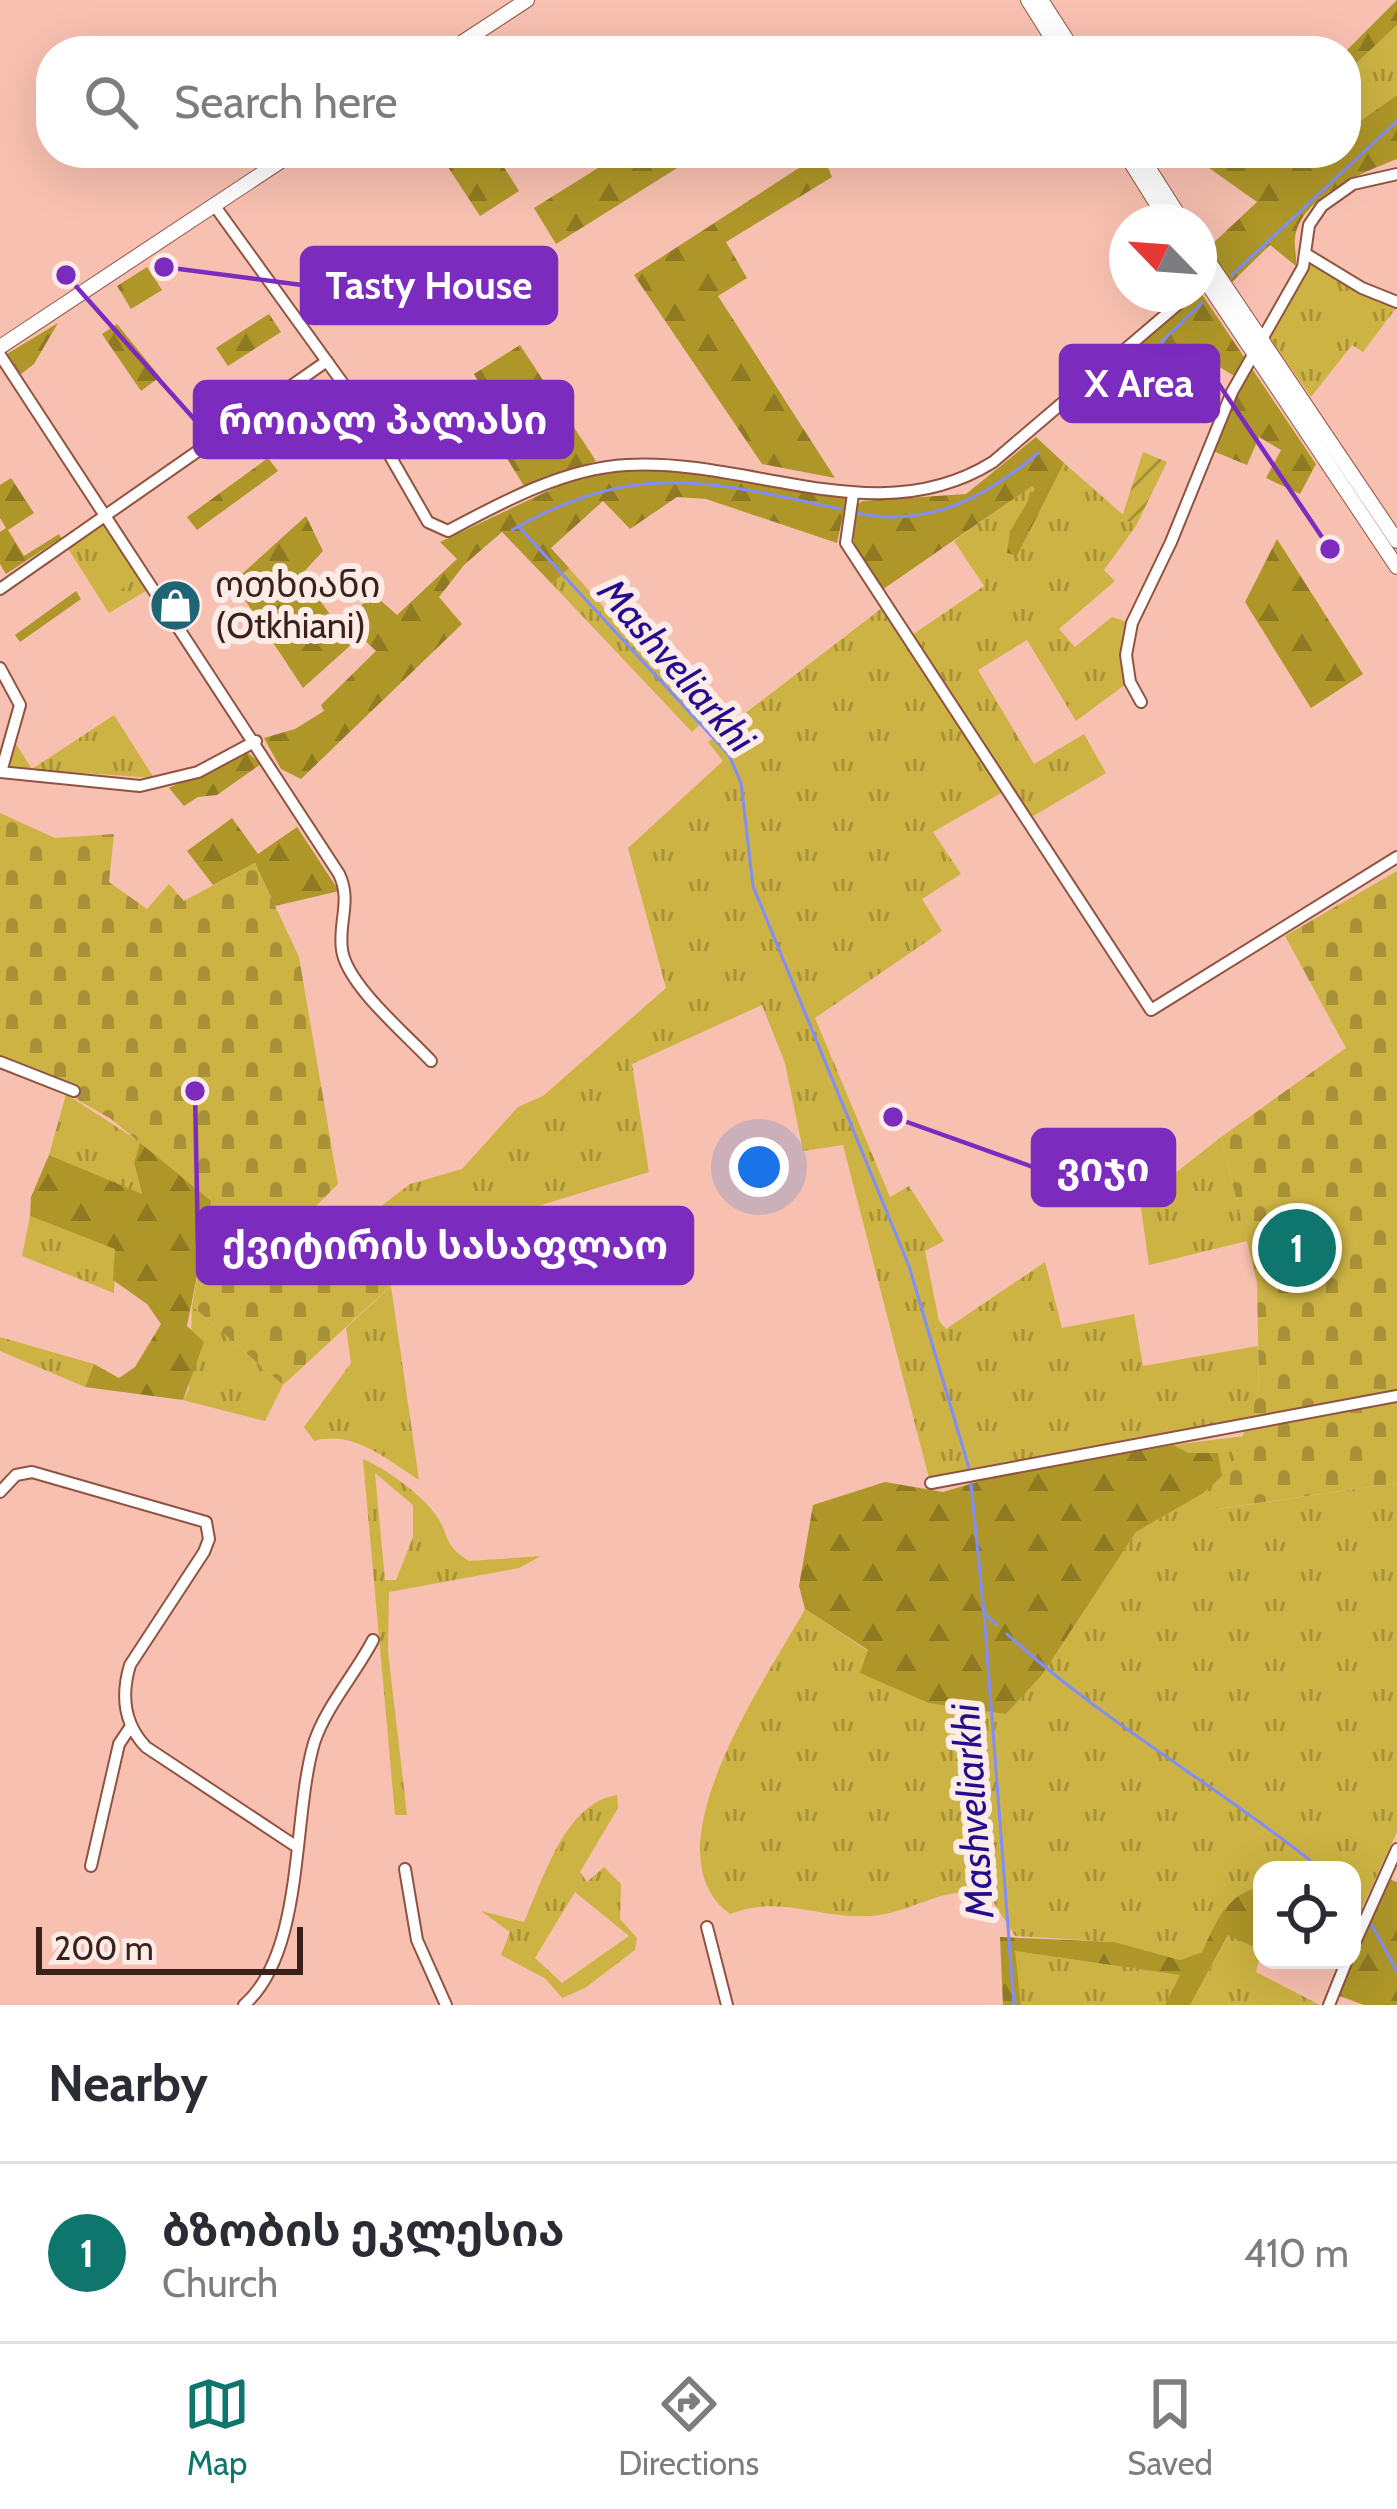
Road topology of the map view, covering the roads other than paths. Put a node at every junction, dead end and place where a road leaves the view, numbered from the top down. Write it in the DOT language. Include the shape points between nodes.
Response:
graph roads {
  1 [pos="527,0"];
  2 [pos="1028,0"];
  3 [pos="1041,0"];
  4 [pos="472,36"];
  5 [pos="1051,36"];
  6 [pos="1064,36"];
  7 [pos="271,168"];
  8 [pos="1134,168"];
  9 [pos="1149,168"];
  10 [pos="1397,175"];
  11 [pos="1157,204"];
  12 [pos="1172,204"];
  13 [pos="214,206"];
  14 [pos="1306,254"];
  15 [pos="1217,291"];
  16 [pos="1397,302"];
  17 [pos="1169,312"];
  18 [pos="1258,348"];
  19 [pos="0,351"];
  20 [pos="327,361"];
  21 [pos="853,494"];
  22 [pos="108,516"];
  23 [pos="1397,541"];
  24 [pos="1397,566"];
  25 [pos="0,590"];
  26 [pos="0,668"];
  27 [pos="1141,702"];
  28 [pos="256,740"];
  29 [pos="0,772"];
  30 [pos="1397,857"];
  31 [pos="431,1061"];
  32 [pos="0,1062"];
  33 [pos="74,1091"];
  34 [pos="1397,1396"];
  35 [pos="931,1483"];
  36 [pos="0,1492"];
  37 [pos="373,1640"];
  38 [pos="130,1726"];
  39 [pos="294,1845"];
  40 [pos="1397,1849"];
  41 [pos="91,1866"];
  42 [pos="405,1869"];
  43 [pos="707,1927"];
  44 [pos="1361,1928"];
  45 [pos="1343,1969"];
  46 [pos="244,2005"];
  47 [pos="446,2005"];
  48 [pos="727,2005"];
  49 [pos="1329,2005"];
  1 -- 4 [label="main road"];
  2 -- 5 [label="main road"];
  3 -- 6 [label="main road"];
  7 -- 13 [label="main road"];
  8 -- 11 [label="main road"];
  9 -- 12 [label="main road"];
  10 -- 14 [label="street" via="1353,184 1322,206 1305,234"];
  13 -- 19 [label="main road"];
  13 -- 20 [label="street"];
  14 -- 16 [label="street"];
  14 -- 18 [label="street"];
  15 -- 18 [label="main road"];
  17 -- 21 [label="street" via="963,481 925,493"];
  18 -- 23 [label="main road"];
  18 -- 24 [label="main road"];
  18 -- 27 [label="street" via="1132,622 1126,656"];
  19 -- 22 [label="street"];
  20 -- 21 [label="street" via="428,522 448,531 567,477 624,465 719,467"];
  20 -- 22 [label="street"];
  21 -- 30 [label="street" via="847,543 1151,1010"];
  22 -- 25 [label="street"];
  22 -- 28 [label="street"];
  26 -- 29 [label="street" via="20,705"];
  28 -- 29 [label="street" via="198,772 155,784"];
  28 -- 31 [label="street" via="347,891 345,964"];
  32 -- 33 [label="street"];
  34 -- 35 [label="street"];
  36 -- 38 [label="street" via="32,1472 194,1517 210,1529 204,1552 130,1665"];
  37 -- 39 [label="street" via="315,1739"];
  38 -- 39 [label="street" via="146,1747"];
  38 -- 41 [label="street"];
  39 -- 46 [label="street" via="295,1875 272,1963"];
  40 -- 44 [label="street"];
  42 -- 47 [label="street" via="417,1940"];
  43 -- 48 [label="street"];
  45 -- 49 [label="street"];
}
